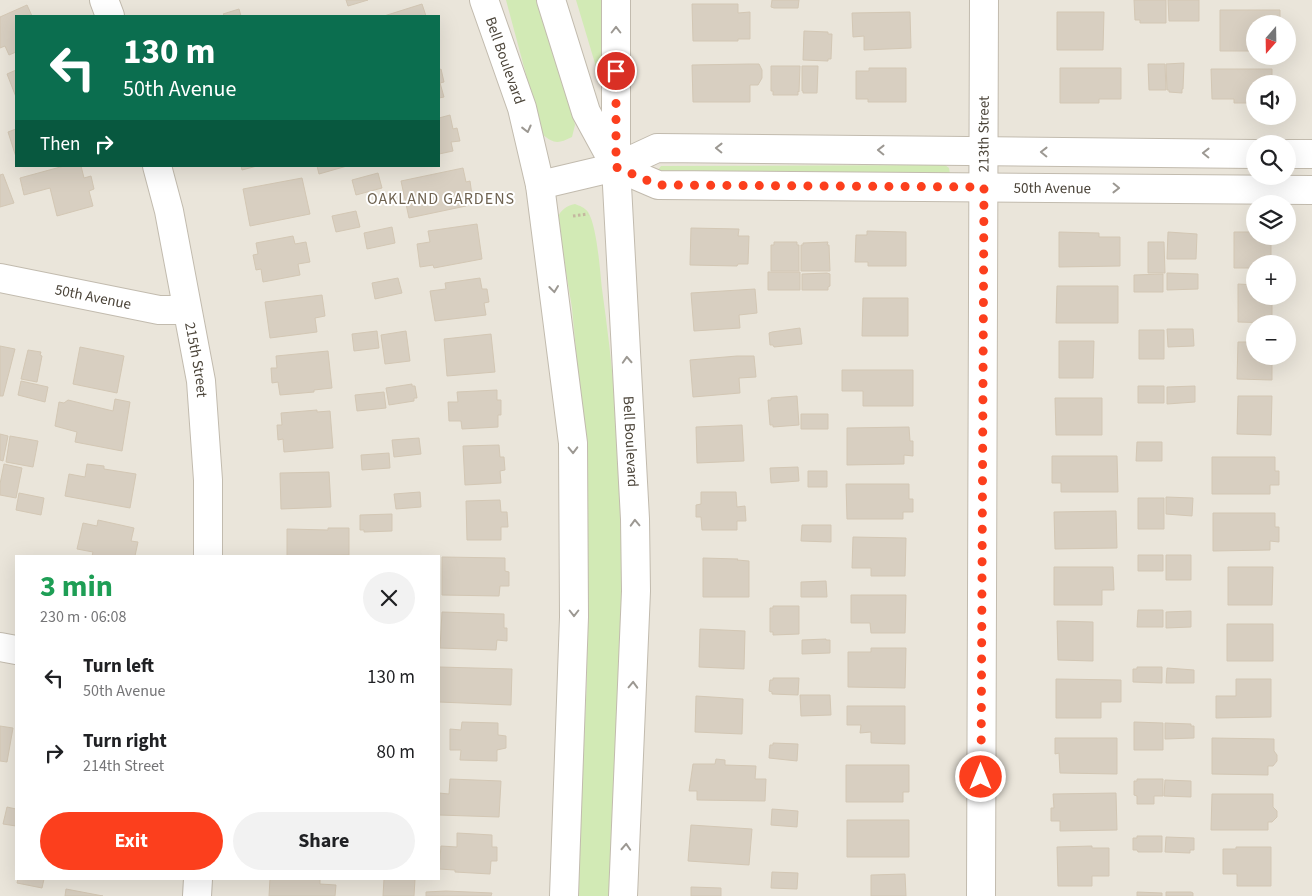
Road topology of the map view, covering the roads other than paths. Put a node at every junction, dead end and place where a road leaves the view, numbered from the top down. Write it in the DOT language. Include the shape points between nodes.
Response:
graph roads {
  1 [pos="104,0"];
  2 [pos="484,0"];
  3 [pos="551,0"];
  4 [pos="616,0"];
  5 [pos="984,0"];
  6 [pos="110,15"];
  7 [pos="984,151"];
  8 [pos="1246,154"];
  9 [pos="1296,154"];
  10 [pos="1312,154"];
  11 [pos="157,167"];
  12 [pos="616,167"];
  13 [pos="540,185"];
  14 [pos="984,187"];
  15 [pos="1312,190"];
  16 [pos="0,278"];
  17 [pos="187,310"];
  18 [pos="208,555"];
  19 [pos="0,647"];
  20 [pos="15,650"];
  21 [pos="198,880"];
  22 [pos="197,896"];
  23 [pos="564,896"];
  24 [pos="624,896"];
  25 [pos="980,896"];
  1 -- 6 [label="street"];
  2 -- 13 [label="street, Bell Boulevard, one-way" via="522,108"];
  3 -- 12 [label="street, Bell Boulevard" via="586,112"];
  12 -- 4 [label="street, one-way"];
  5 -- 7 [label="street, 213th Street"];
  8 -- 7 [label="street, one-way"];
  7 -- 12 [label="street, one-way" via="657,148"];
  7 -- 14 [label="street, 213th Street"];
  9 -- 10 [label="street"];
  11 -- 17 [label="street, 215th Street" via="169,211"];
  12 -- 13 [label="street"];
  12 -- 14 [label="street, 50th Avenue" via="658,185"];
  24 -- 12 [label="street, Bell Boulevard, one-way" via="636,591"];
  13 -- 23 [label="street, Bell Boulevard, one-way" via="573,443 574,617"];
  14 -- 15 [label="street, 50th Avenue, one-way"];
  14 -- 25 [label="street, 213th Street"];
  16 -- 17 [label="street, 50th Avenue" via="158,310"];
  17 -- 18 [label="street, 215th Street" via="201,381 208,480"];
  19 -- 20 [label="street"];
  21 -- 22 [label="street"];
}
